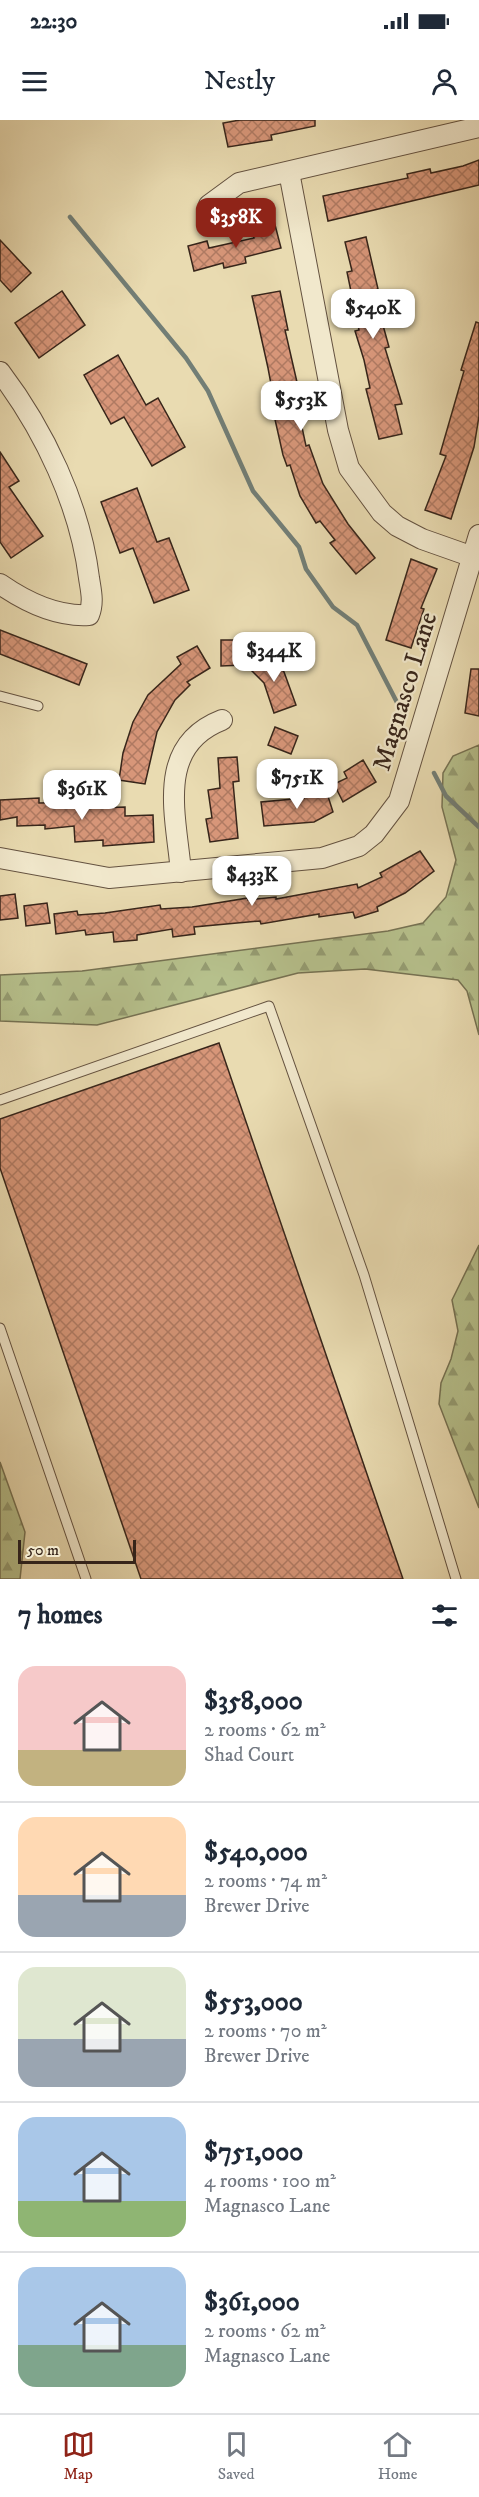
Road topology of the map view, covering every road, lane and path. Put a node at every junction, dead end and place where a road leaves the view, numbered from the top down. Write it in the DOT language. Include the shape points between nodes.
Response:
graph roads {
  1 [pos="479,126"];
  2 [pos="289,172"];
  3 [pos="209,205"];
  4 [pos="0,372"];
  5 [pos="479,535"];
  6 [pos="473,557"];
  7 [pos="0,584"];
  8 [pos="0,696"];
  9 [pos="38,706"];
  10 [pos="222,720"];
  11 [pos="0,858"];
  12 [pos="181,872"];
  13 [pos="0,1100"];
  14 [pos="0,1328"];
  15 [pos="86,1579"];
  16 [pos="456,1579"];
  1 -- 2 [label="street"];
  2 -- 3 [label="street" via="239,183"];
  2 -- 6 [label="street" via="349,468 365,493 397,526"];
  4 -- 7 [label="street" via="42,439 63,483 87,561 93,605 89,615 74,616 29,602"];
  5 -- 6 [label="street, Magnasco Lane"];
  6 -- 12 [label="street, Magnasco Lane" via="399,801 374,834 359,846 322,858"];
  8 -- 9 [label="lane"];
  10 -- 12 [label="street" via="206,726 185,745 175,769"];
  11 -- 12 [label="street, Magnasco Lane" via="109,878"];
  13 -- 16 [label="lane" via="269,1006 364,1275"];
  14 -- 15 [label="lane"];
}
